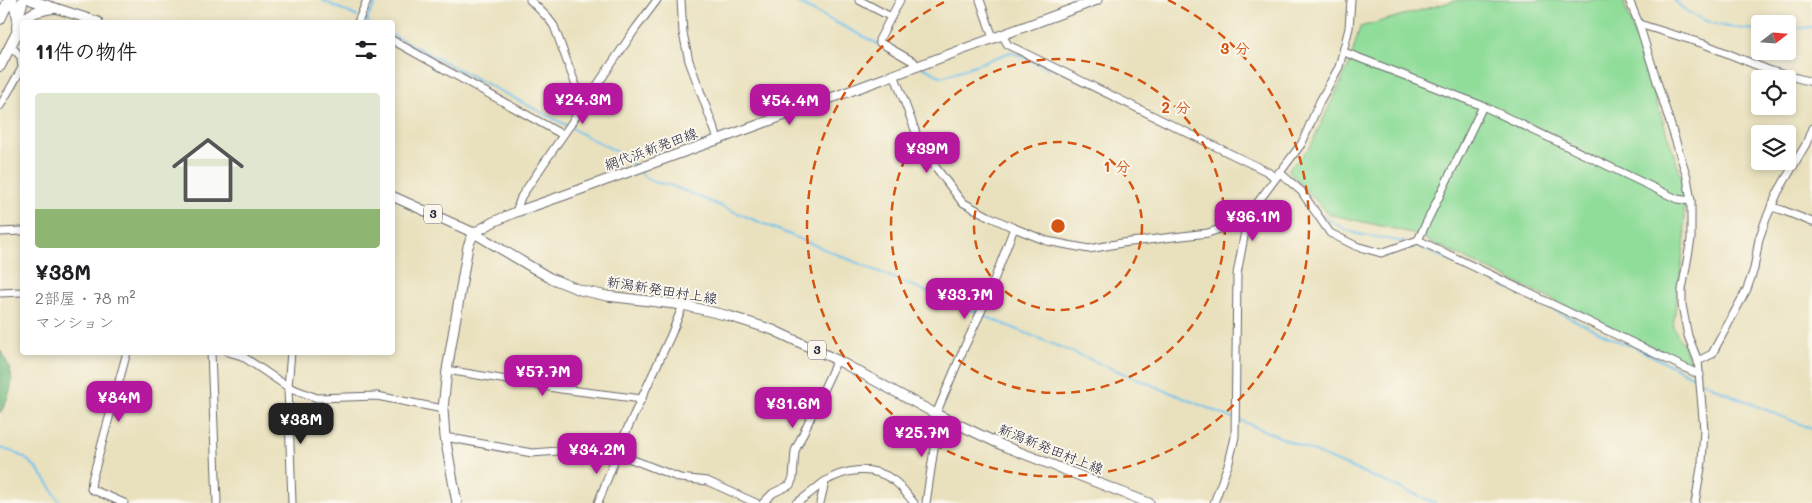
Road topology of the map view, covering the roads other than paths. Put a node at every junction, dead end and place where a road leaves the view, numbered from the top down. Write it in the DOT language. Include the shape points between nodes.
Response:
graph roads {
  1 [pos="10,0"];
  2 [pos="23,0"];
  3 [pos="31,0"];
  4 [pos="44,0"];
  5 [pos="367,0"];
  6 [pos="530,0"];
  7 [pos="658,0"];
  8 [pos="682,0"];
  9 [pos="859,0"];
  10 [pos="900,0"];
  11 [pos="980,0"];
  12 [pos="1097,0"];
  13 [pos="1351,0"];
  14 [pos="1628,0"];
  15 [pos="52,8"];
  16 [pos="18,17"];
  17 [pos="891,17"];
  18 [pos="0,19"];
  19 [pos="24,20"];
  20 [pos="91,20"];
  21 [pos="360,20"];
  22 [pos="1639,24"];
  23 [pos="20,27"];
  24 [pos="16,34"];
  25 [pos="997,36"];
  26 [pos="395,42"];
  27 [pos="11,46"];
  28 [pos="1344,52"];
  29 [pos="20,56"];
  30 [pos="0,66"];
  31 [pos="916,66"];
  32 [pos="20,71"];
  33 [pos="894,74"];
  34 [pos="1812,82"];
  35 [pos="585,104"];
  36 [pos="0,106"];
  37 [pos="1483,106"];
  38 [pos="1812,128"];
  39 [pos="564,135"];
  40 [pos="718,140"];
  41 [pos="1277,175"];
  42 [pos="395,197"];
  43 [pos="1691,201"];
  44 [pos="1771,207"];
  45 [pos="516,212"];
  46 [pos="1812,222"];
  47 [pos="1246,226"];
  48 [pos="1014,228"];
  49 [pos="20,231"];
  50 [pos="0,232"];
  51 [pos="474,233"];
  52 [pos="1418,240"];
  53 [pos="20,292"];
  54 [pos="0,293"];
  55 [pos="683,305"];
  56 [pos="126,355"];
  57 [pos="212,355"];
  58 [pos="238,355"];
  59 [pos="291,355"];
  60 [pos="838,360"];
  61 [pos="1698,361"];
  62 [pos="447,370"];
  63 [pos="1700,375"];
  64 [pos="288,387"];
  65 [pos="642,399"];
  66 [pos="443,409"];
  67 [pos="936,414"];
  68 [pos="445,437"];
  69 [pos="618,454"];
  70 [pos="825,482"];
  71 [pos="124,503"];
  72 [pos="217,503"];
  73 [pos="292,503"];
  74 [pos="457,503"];
  75 [pos="598,503"];
  76 [pos="756,503"];
  77 [pos="763,503"];
  78 [pos="796,503"];
  79 [pos="820,503"];
  80 [pos="914,503"];
  81 [pos="926,503"];
  82 [pos="1148,503"];
  83 [pos="1214,503"];
  84 [pos="1695,503"];
  1 -- 16 [label="highway"];
  1 -- 18 [label="highway"];
  2 -- 16 [label="highway"];
  3 -- 15 [label="main road"];
  4 -- 15 [label="highway"];
  5 -- 21 [label="street"];
  6 -- 35 [label="street" via="554,26"];
  7 -- 35 [label="street"];
  8 -- 40 [label="street" via="683,32 689,60"];
  9 -- 17 [label="street"];
  10 -- 17 [label="street"];
  11 -- 25 [label="street"];
  12 -- 25 [label="main road, 網代浜新発田線"];
  13 -- 28 [label="street"];
  14 -- 22 [label="street"];
  15 -- 19 [label="highway" via="37,11"];
  15 -- 20 [label="main road"];
  16 -- 24 [label="highway"];
  17 -- 31 [label="street" via="879,42"];
  22 -- 34 [label="street" via="1704,44 1771,72"];
  22 -- 43 [label="street" via="1687,177"];
  23 -- 24 [label="highway"];
  24 -- 27 [label="highway"];
  25 -- 31 [label="main road, 網代浜新発田線"];
  25 -- 41 [label="street" via="1008,45"];
  26 -- 39 [label="street"];
  27 -- 29 [label="street"];
  27 -- 30 [label="highway"];
  28 -- 37 [label="street"];
  28 -- 41 [label="street" via="1302,143"];
  31 -- 33 [label="main road, 網代浜新発田線"];
  32 -- 36 [label="street"];
  33 -- 40 [label="main road, 網代浜新発田線"];
  33 -- 48 [label="street" via="918,138 930,160 962,202"];
  35 -- 39 [label="street"];
  37 -- 43 [label="street" via="1677,199"];
  37 -- 52 [label="street"];
  38 -- 44 [label="street"];
  39 -- 45 [label="street" via="521,197"];
  40 -- 45 [label="main road, 網代浜新発田線"];
  41 -- 47 [label="street" via="1255,206"];
  41 -- 52 [label="street" via="1302,191 1330,233 1356,246 1381,253"];
  42 -- 51 [label="main road, 新潟新発田村上線 / 3"];
  43 -- 61 [label="street" via="1691,239 1682,305 1688,336"];
  44 -- 46 [label="street"];
  44 -- 61 [label="street" via="1759,239 1747,289 1712,354"];
  45 -- 51 [label="main road, 網代浜新発田線"];
  47 -- 48 [label="street" via="1231,225 1208,233 1089,249 1048,241"];
  47 -- 83 [label="street" via="1237,274 1235,436"];
  48 -- 67 [label="street"];
  49 -- 50 [label="street"];
  51 -- 55 [label="main road, 新潟新発田村上線 / 3" via="550,278 580,290"];
  51 -- 62 [label="main road" via="468,246"];
  52 -- 63 [label="street"];
  53 -- 54 [label="street"];
  55 -- 60 [label="main road, 新潟新発田村上線 / 3" via="774,330"];
  55 -- 65 [label="street"];
  56 -- 71 [label="street" via="91,489"];
  57 -- 72 [label="street"];
  58 -- 64 [label="street"];
  59 -- 64 [label="street"];
  60 -- 67 [label="main road, 新潟新発田村上線 / 3"];
  60 -- 77 [label="street" via="795,451 790,485 773,493"];
  61 -- 63 [label="street"];
  62 -- 65 [label="street"];
  62 -- 66 [label="main road"];
  63 -- 84 [label="street" via="1704,442"];
  64 -- 66 [label="street" via="317,398 377,396"];
  64 -- 73 [label="street"];
  65 -- 69 [label="street"];
  66 -- 68 [label="main road"];
  67 -- 81 [label="street"];
  67 -- 82 [label="main road, 新潟新発田村上線 / 3" via="1004,446"];
  68 -- 69 [label="street" via="532,453 572,450"];
  68 -- 74 [label="main road"];
  69 -- 75 [label="street"];
  69 -- 76 [label="street" via="680,478 707,481"];
  70 -- 78 [label="street"];
  70 -- 79 [label="street"];
  70 -- 80 [label="street" via="848,472 876,472 894,480"];
}
